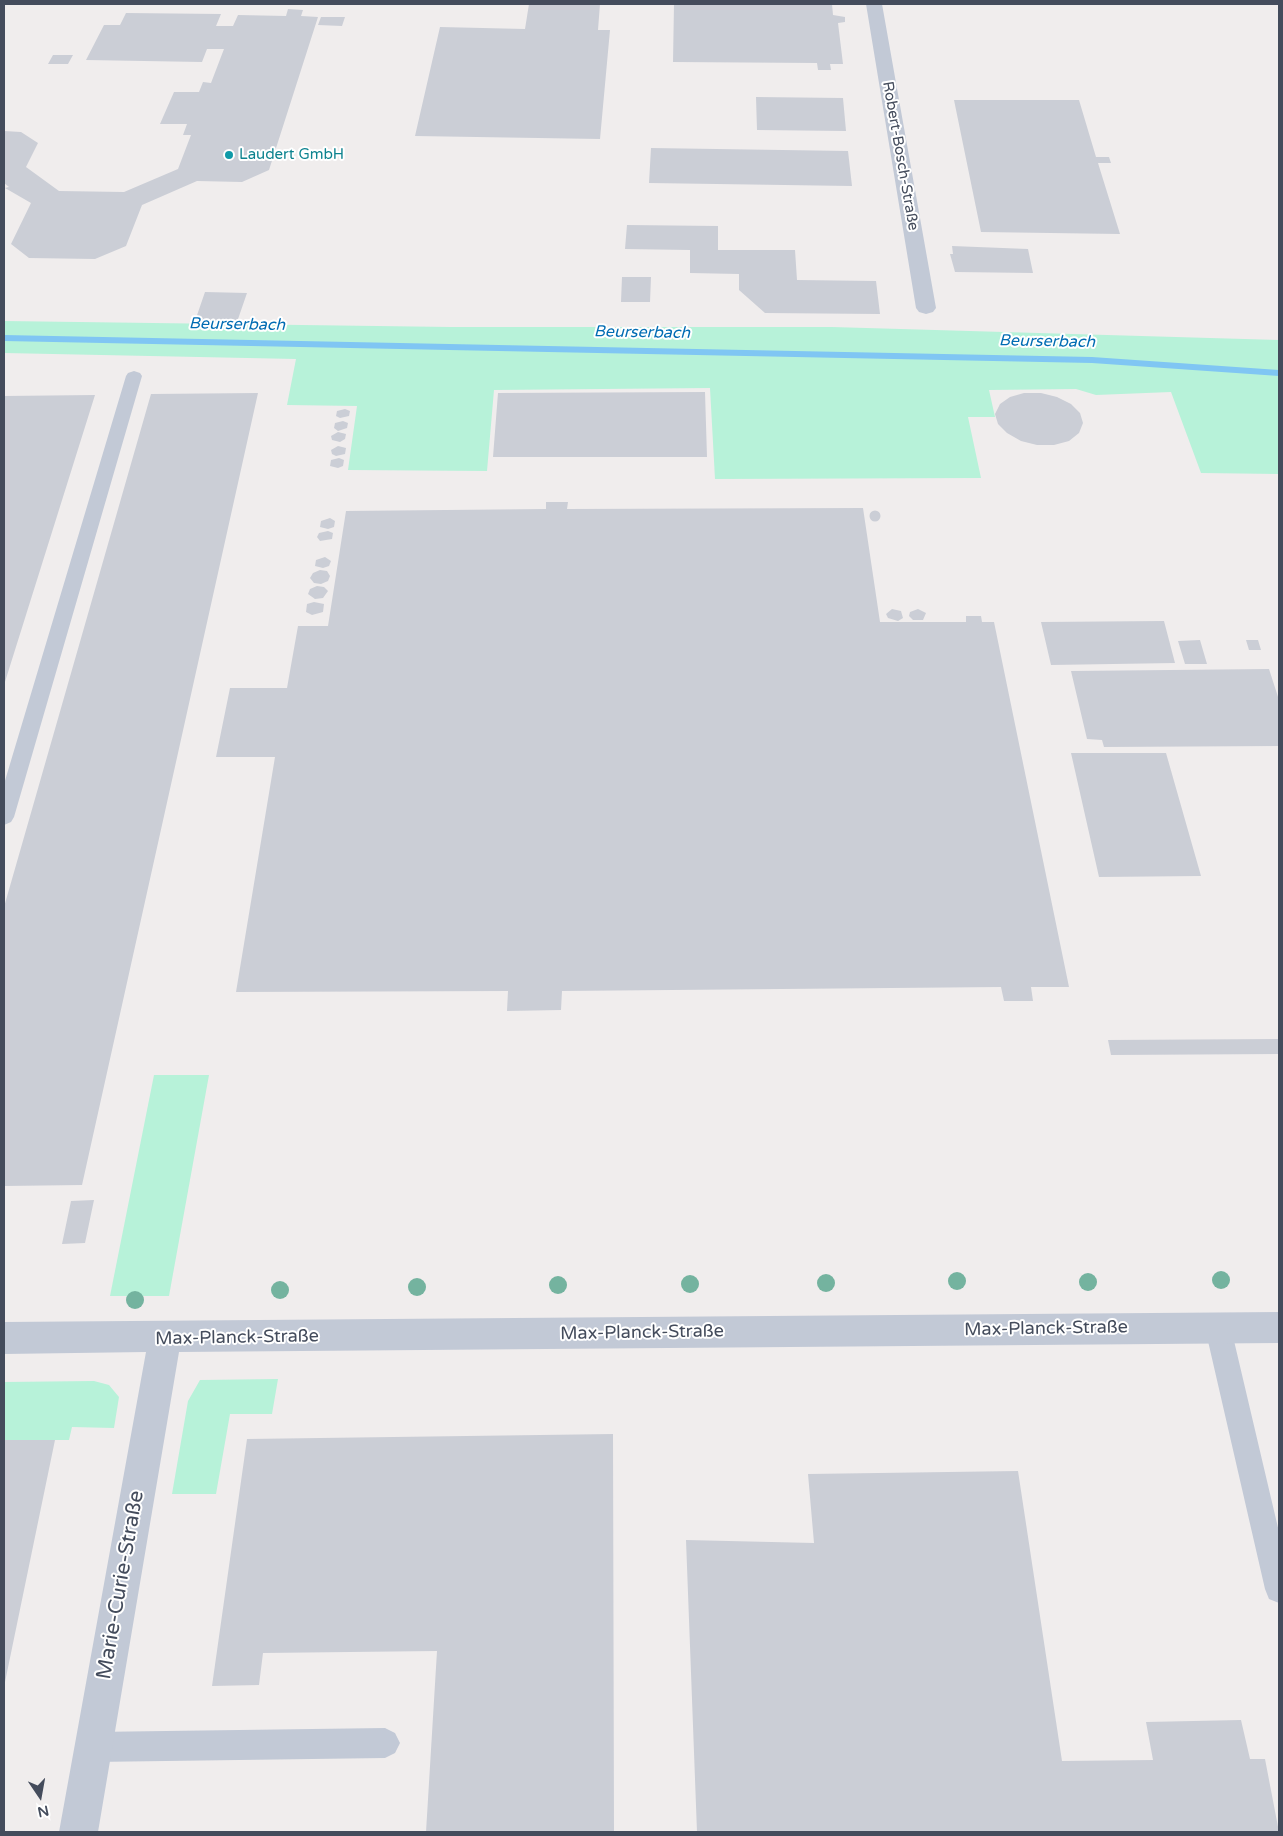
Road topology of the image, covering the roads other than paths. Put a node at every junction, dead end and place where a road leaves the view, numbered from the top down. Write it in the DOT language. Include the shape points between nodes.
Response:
graph roads {
  1 [pos="874,4"];
  2 [pos="926,308"];
  3 [pos="134,376"];
  4 [pos="4,818"];
  5 [pos="1279,1327"];
  6 [pos="1218,1328"];
  7 [pos="4,1338"];
  8 [pos="165,1338"];
  9 [pos="1279,1589"];
  10 [pos="385,1743"];
  11 [pos="92,1747"];
  12 [pos="78,1832"];
  1 -- 2 [label="street, Robert-Bosch-Straße"];
  3 -- 4 [label="lane"];
  5 -- 6 [label="street, Max-Planck-Straße"];
  6 -- 8 [label="street, Max-Planck-Straße"];
  6 -- 9 [label="lane"];
  7 -- 8 [label="street, Max-Planck-Straße"];
  8 -- 11 [label="street, Marie-Curie-Straße"];
  10 -- 11 [label="lane"];
  11 -- 12 [label="street, Marie-Curie-Straße"];
}
